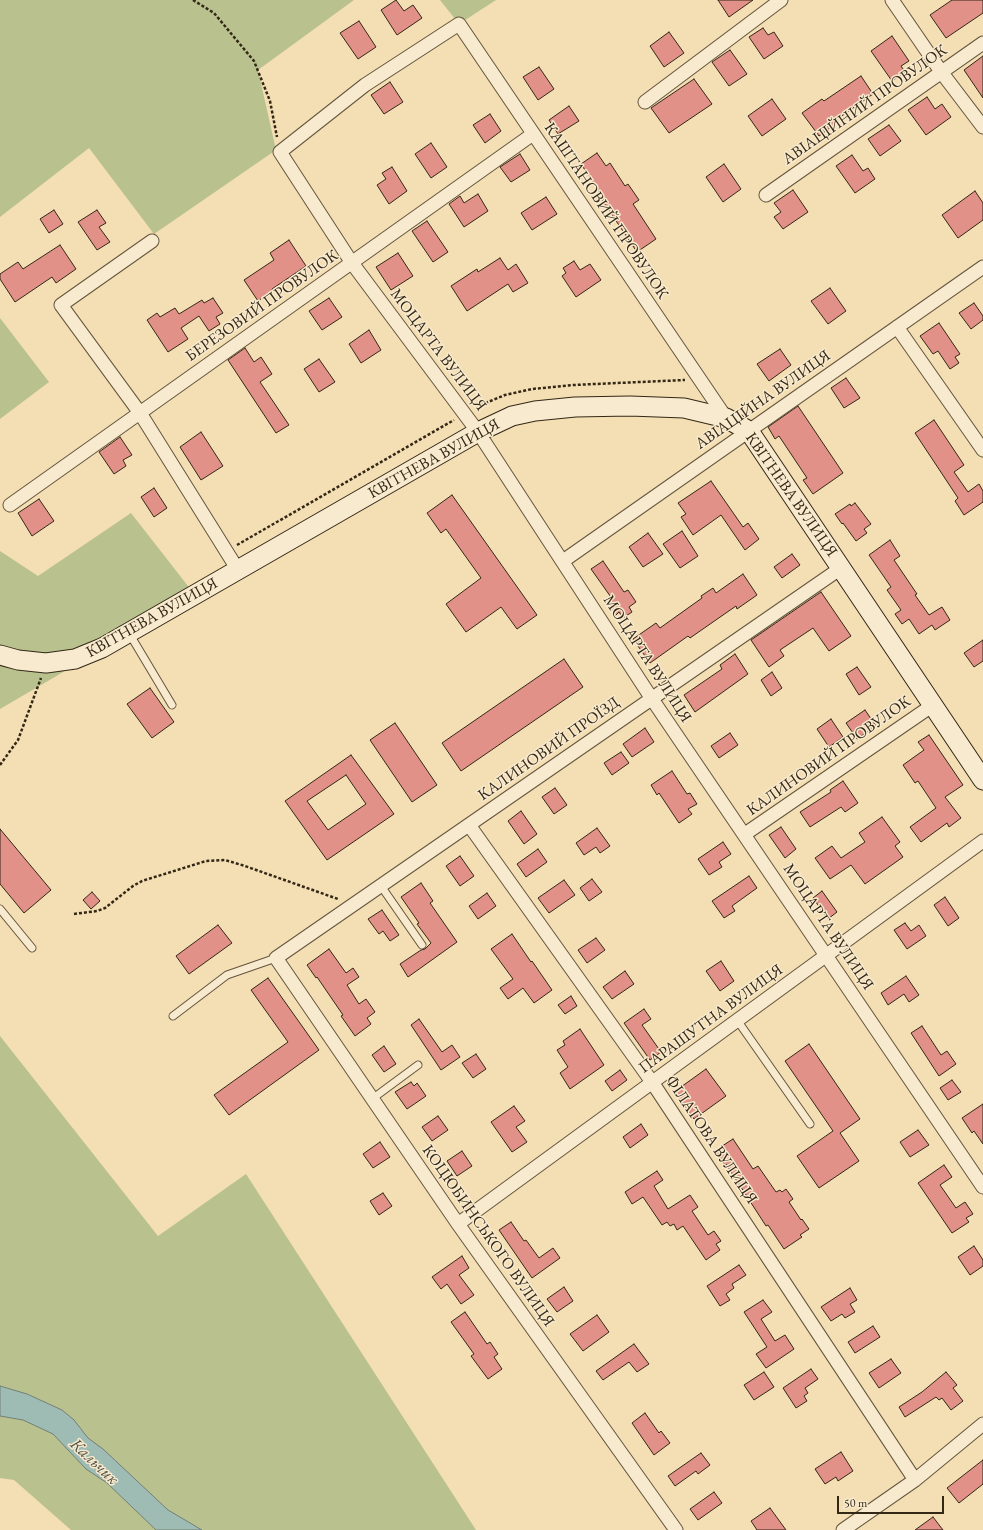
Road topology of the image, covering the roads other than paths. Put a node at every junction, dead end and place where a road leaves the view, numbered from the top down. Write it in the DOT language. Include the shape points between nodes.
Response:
graph roads {
  1 [pos="781,0"];
  2 [pos="892,0"];
  3 [pos="983,44"];
  4 [pos="942,72"];
  5 [pos="645,102"];
  6 [pos="983,127"];
  7 [pos="533,134"];
  8 [pos="280,152"];
  9 [pos="766,195"];
  10 [pos="152,241"];
  11 [pos="352,263"];
  12 [pos="983,267"];
  13 [pos="897,327"];
  14 [pos="140,413"];
  15 [pos="726,418"];
  16 [pos="749,431"];
  17 [pos="478,432"];
  18 [pos="983,450"];
  19 [pos="10,506"];
  20 [pos="563,561"];
  21 [pos="841,568"];
  22 [pos="238,570"];
  23 [pos="128,633"];
  24 [pos="0,655"];
  25 [pos="652,699"];
  26 [pos="172,705"];
  27 [pos="933,705"];
  28 [pos="983,780"];
  29 [pos="469,825"];
  30 [pos="745,834"];
  31 [pos="983,841"];
  32 [pos="381,886"];
  33 [pos="0,909"];
  34 [pos="422,945"];
  35 [pos="32,948"];
  36 [pos="827,955"];
  37 [pos="276,958"];
  38 [pos="173,1016"];
  39 [pos="737,1020"];
  40 [pos="418,1065"];
  41 [pos="652,1082"];
  42 [pos="372,1099"];
  43 [pos="810,1124"];
  44 [pos="983,1187"];
  45 [pos="458,1224"];
  46 [pos="983,1424"];
  47 [pos="915,1480"];
  48 [pos="676,1530"];
  49 [pos="843,1530"];
  1 -- 5 [label="street"];
  2 -- 4 [label="street"];
  3 -- 4 [label="street, АВІАЦІЙНИЙ ПРОВУЛОК"];
  4 -- 6 [label="street"];
  4 -- 9 [label="street, АВІАЦІЙНИЙ ПРОВУЛОК"];
  7 -- 8 [label="street, КАШТАНОВИЙ ПРОВУЛОК" via="459,24 365,85"];
  7 -- 11 [label="street, БЕРЕЗОВИЙ ПРОВУЛОК"];
  7 -- 15 [label="street, КАШТАНОВИЙ ПРОВУЛОК"];
  8 -- 11 [label="street, МОЦАРТА ВУЛИЦЯ"];
  10 -- 14 [label="street" via="61,305"];
  11 -- 14 [label="street, БЕРЕЗОВИЙ ПРОВУЛОК"];
  11 -- 17 [label="street, МОЦАРТА ВУЛИЦЯ"];
  12 -- 13 [label="street, АВІАЦІЙНА ВУЛИЦЯ"];
  13 -- 16 [label="street, АВІАЦІЙНА ВУЛИЦЯ"];
  13 -- 18 [label="street"];
  14 -- 19 [label="street, БЕРЕЗОВИЙ ПРОВУЛОК"];
  14 -- 22 [label="street"];
  15 -- 16 [label="main road, КВІТНЕВА ВУЛИЦЯ"];
  15 -- 17 [label="main road, КВІТНЕВА ВУЛИЦЯ" via="684,408 575,407 523,413"];
  16 -- 20 [label="street, АВІАЦІЙНА ВУЛИЦЯ"];
  16 -- 21 [label="main road, КВІТНЕВА ВУЛИЦЯ"];
  17 -- 20 [label="street, МОЦАРТА ВУЛИЦЯ"];
  17 -- 22 [label="main road, КВІТНЕВА ВУЛИЦЯ"];
  20 -- 25 [label="street, МОЦАРТА ВУЛИЦЯ"];
  21 -- 25 [label="street, КАЛИНОВИЙ ПРОЇЗД"];
  21 -- 27 [label="main road, КВІТНЕВА ВУЛИЦЯ"];
  22 -- 23 [label="main road, КВІТНЕВА ВУЛИЦЯ"];
  23 -- 24 [label="main road, КВІТНЕВА ВУЛИЦЯ" via="89,654 68,660 46,663"];
  23 -- 26 [label="lane"];
  25 -- 29 [label="street, КАЛИНОВИЙ ПРОЇЗД"];
  25 -- 30 [label="street, МОЦАРТА ВУЛИЦЯ"];
  27 -- 28 [label="main road, КВІТНЕВА ВУЛИЦЯ"];
  27 -- 30 [label="street, КАЛИНОВИЙ ПРОВУЛОК"];
  29 -- 32 [label="street, КАЛИНОВИЙ ПРОЇЗД"];
  29 -- 41 [label="street, ФІЛАТОВА ВУЛИЦЯ"];
  30 -- 36 [label="street, МОЦАРТА ВУЛИЦЯ"];
  31 -- 36 [label="street, ПАРАШУТНА ВУЛИЦЯ"];
  32 -- 34 [label="lane"];
  32 -- 37 [label="street, КАЛИНОВИЙ ПРОЇЗД"];
  33 -- 35 [label="lane"];
  36 -- 39 [label="street, ПАРАШУТНА ВУЛИЦЯ"];
  36 -- 44 [label="street, МОЦАРТА ВУЛИЦЯ"];
  37 -- 38 [label="lane" via="227,975"];
  37 -- 42 [label="street, КОЦЮБИНСЬКОГО ВУЛИЦЯ"];
  39 -- 41 [label="street, ПАРАШУТНА ВУЛИЦЯ"];
  39 -- 43 [label="lane"];
  40 -- 42 [label="lane"];
  41 -- 45 [label="street, ПАРАШУТНА ВУЛИЦЯ"];
  41 -- 47 [label="street, ФІЛАТОВА ВУЛИЦЯ"];
  42 -- 45 [label="street, КОЦЮБИНСЬКОГО ВУЛИЦЯ"];
  45 -- 48 [label="street, КОЦЮБИНСЬКОГО ВУЛИЦЯ"];
  46 -- 47 [label="street"];
  47 -- 49 [label="street"];
}
